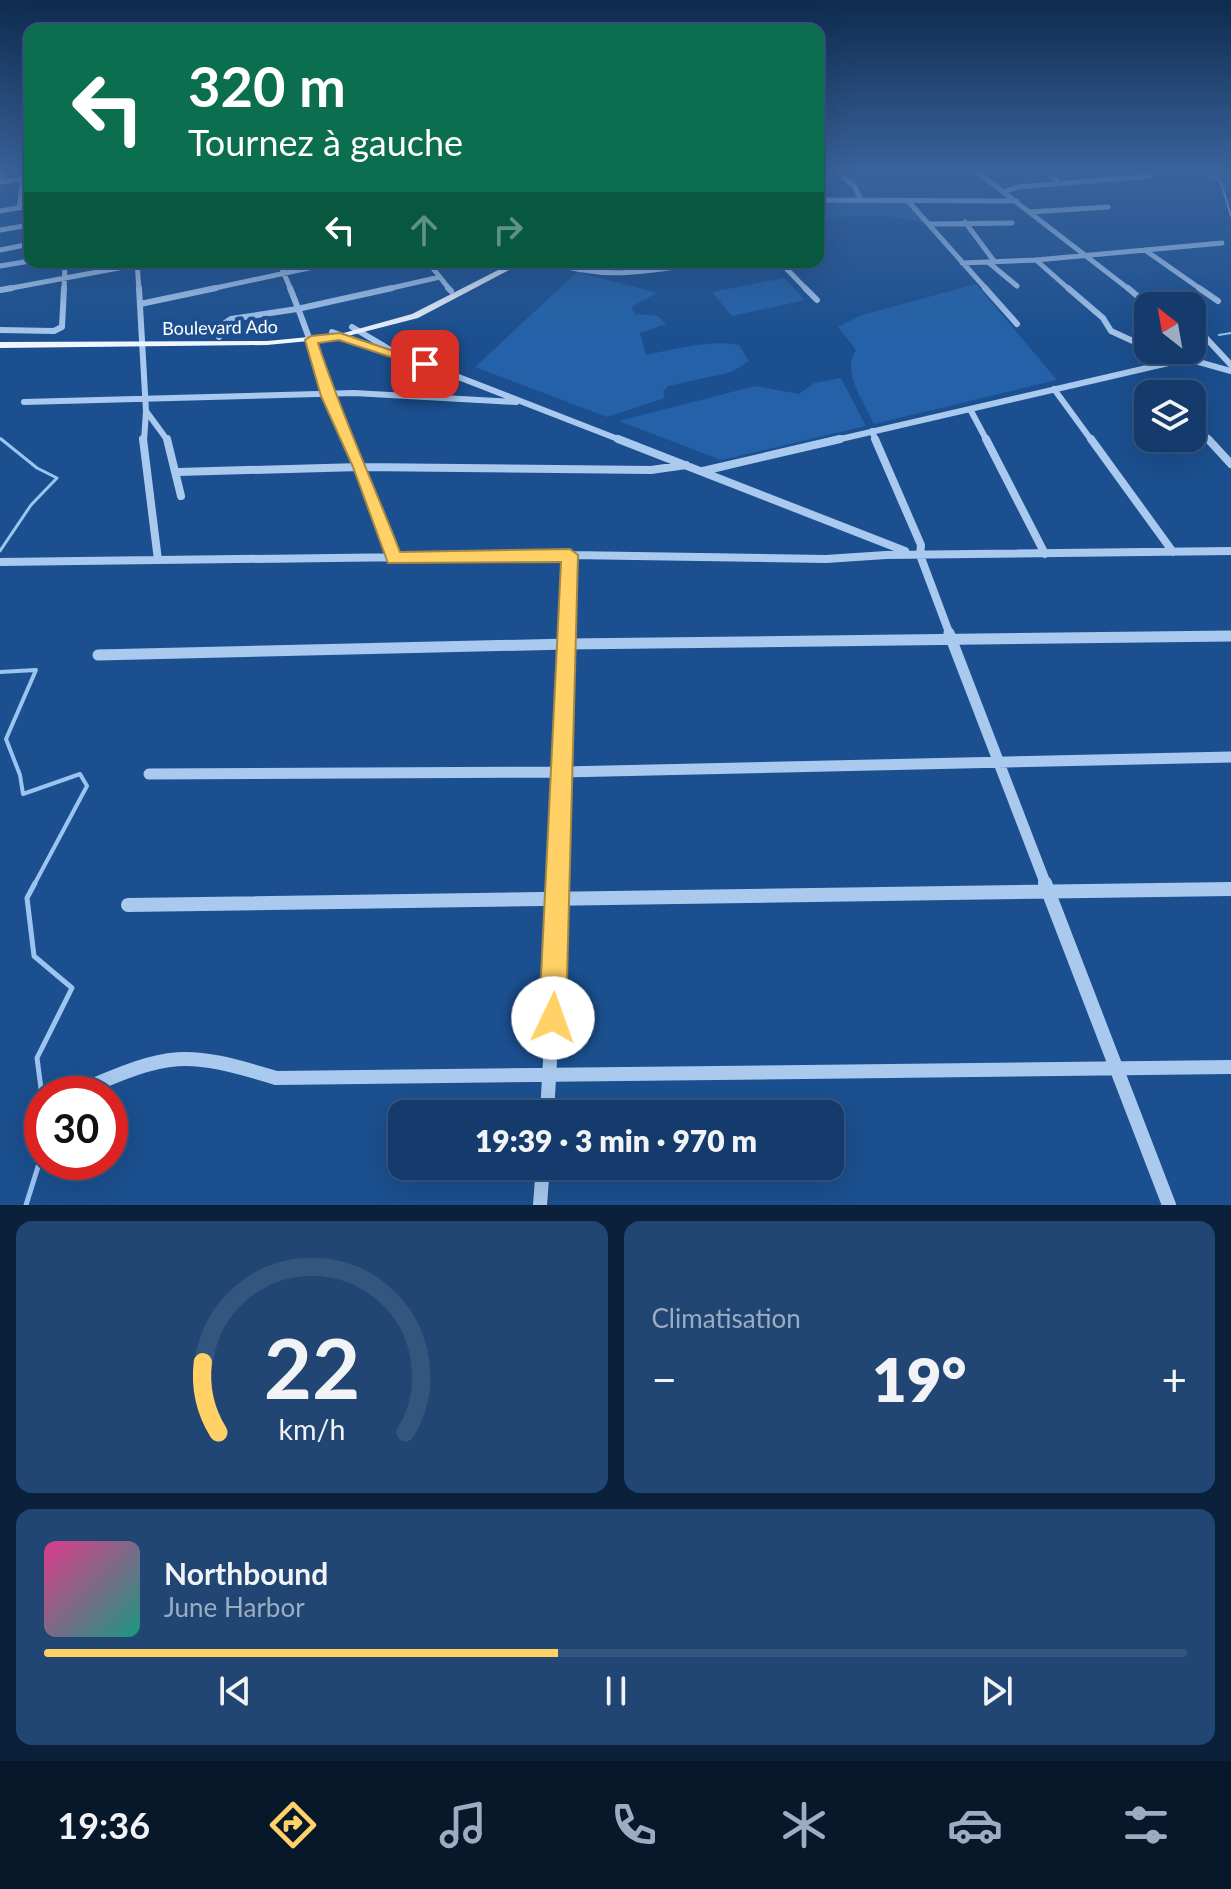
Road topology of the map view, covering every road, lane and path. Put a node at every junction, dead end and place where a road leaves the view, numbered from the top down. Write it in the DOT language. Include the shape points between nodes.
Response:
graph roads {
  1 [pos="932,227"];
  2 [pos="968,227"];
  3 [pos="1050,227"];
  4 [pos="1222,243"];
  5 [pos="24,245"];
  6 [pos="0,250"];
  7 [pos="1145,250"];
  8 [pos="1089,256"];
  9 [pos="1036,260"];
  10 [pos="991,261"];
  11 [pos="24,262"];
  12 [pos="962,263"];
  13 [pos="0,266"];
  14 [pos="64,268"];
  15 [pos="114,268"];
  16 [pos="137,268"];
  17 [pos="281,268"];
  18 [pos="308,268"];
  19 [pos="433,268"];
  20 [pos="495,268"];
  21 [pos="508,268"];
  22 [pos="571,268"];
  23 [pos="660,268"];
  24 [pos="786,268"];
  25 [pos="283,273"];
  26 [pos="440,277"];
  27 [pos="63,279"];
  28 [pos="1017,286"];
  29 [pos="0,290"];
  30 [pos="451,291"];
  31 [pos="1134,294"];
  32 [pos="817,300"];
  33 [pos="1218,301"];
  34 [pos="140,304"];
  35 [pos="297,309"];
  36 [pos="1017,324"];
  37 [pos="355,329"];
  38 [pos="0,330"];
  39 [pos="336,334"];
  40 [pos="219,337"];
  41 [pos="310,337"];
  42 [pos="0,338"];
  43 [pos="1206,338"];
  44 [pos="144,341"];
  45 [pos="1134,342"];
  46 [pos="0,345"];
  47 [pos="394,352"];
  48 [pos="1206,363"];
  49 [pos="1164,364"];
  50 [pos="1231,365"];
  51 [pos="1231,371"];
  52 [pos="1054,389"];
  53 [pos="328,396"];
  54 [pos="145,400"];
  55 [pos="24,402"];
  56 [pos="526,402"];
  57 [pos="970,409"];
  58 [pos="146,411"];
  59 [pos="872,431"];
  60 [pos="1206,436"];
  61 [pos="1231,464"];
  62 [pos="687,465"];
  63 [pos="360,467"];
  64 [pos="703,471"];
  65 [pos="178,472"];
  66 [pos="181,496"];
  67 [pos="1231,551"];
  68 [pos="1173,552"];
  69 [pos="1045,554"];
  70 [pos="570,555"];
  71 [pos="920,555"];
  72 [pos="394,558"];
  73 [pos="158,560"];
  74 [pos="0,562"];
  75 [pos="1231,636"];
  76 [pos="952,640"];
  77 [pos="568,644"];
  78 [pos="98,655"];
  79 [pos="1231,757"];
  80 [pos="998,761"];
  81 [pos="563,772"];
  82 [pos="149,774"];
  83 [pos="1231,889"];
  84 [pos="1049,894"];
  85 [pos="559,900"];
  86 [pos="128,905"];
  87 [pos="1231,1067"];
  88 [pos="1117,1071"];
  89 [pos="115,1076"];
  90 [pos="550,1077"];
  91 [pos="548,1100"];
  92 [pos="542,1180"];
  93 [pos="540,1205"];
  94 [pos="1169,1205"];
  1 -- 12 [label="street"];
  2 -- 10 [label="street"];
  3 -- 8 [label="street"];
  4 -- 7 [label="street"];
  5 -- 6 [label="street"];
  7 -- 8 [label="street"];
  7 -- 33 [label="street"];
  8 -- 9 [label="street"];
  8 -- 31 [label="street"];
  9 -- 10 [label="street"];
  9 -- 45 [label="street" via="1111,331"];
  10 -- 12 [label="street"];
  10 -- 28 [label="street"];
  11 -- 13 [label="street"];
  12 -- 36 [label="street"];
  14 -- 27 [label="street"];
  15 -- 27 [label="street"];
  16 -- 34 [label="street"];
  17 -- 25 [label="street"];
  18 -- 25 [label="street"];
  19 -- 26 [label="street"];
  20 -- 30 [label="main road, Boulevard Ado"];
  21 -- 37 [label="main road, Boulevard Ado" via="415,316"];
  22 -- 23 [label="street" via="598,276"];
  24 -- 32 [label="street"];
  25 -- 34 [label="street"];
  25 -- 35 [label="street"];
  26 -- 30 [label="street"];
  26 -- 35 [label="street"];
  27 -- 29 [label="street"];
  27 -- 38 [label="street" via="59,329"];
  30 -- 37 [label="main road, Boulevard Ado"];
  34 -- 44 [label="street"];
  35 -- 40 [label="street" via="227,320"];
  35 -- 41 [label="street"];
  37 -- 39 [label="main road, Boulevard Ado"];
  37 -- 47 [label="street"];
  39 -- 41 [label="main road, Boulevard Ado"];
  39 -- 47 [label="street"];
  40 -- 41 [label="main road, Boulevard Ado"];
  40 -- 44 [label="main road, Boulevard Ado"];
  41 -- 44 [label="main road, Boulevard Ado"];
  41 -- 53 [label="street"];
  42 -- 44 [label="main road, Boulevard Ado"];
  43 -- 50 [label="street"];
  44 -- 46 [label="main road, Boulevard Ado"];
  44 -- 54 [label="street"];
  47 -- 56 [label="street"];
  48 -- 51 [label="street"];
  49 -- 52 [label="street"];
  52 -- 57 [label="street"];
  52 -- 68 [label="street"];
  53 -- 54 [label="street"];
  53 -- 56 [label="street" via="363,393"];
  53 -- 63 [label="street"];
  54 -- 55 [label="street"];
  54 -- 58 [label="street"];
  56 -- 62 [label="street"];
  57 -- 59 [label="street"];
  57 -- 69 [label="street"];
  58 -- 65 [label="street" via="160,422"];
  58 -- 73 [label="street" via="143,435"];
  59 -- 64 [label="street"];
  59 -- 71 [label="street" via="921,545"];
  60 -- 61 [label="street"];
  62 -- 63 [label="street" via="651,470"];
  62 -- 64 [label="street"];
  63 -- 65 [label="street"];
  63 -- 72 [label="street"];
  64 -- 71 [label="street"];
  65 -- 66 [label="street"];
  67 -- 68 [label="street"];
  68 -- 69 [label="street"];
  69 -- 71 [label="street"];
  70 -- 71 [label="street"];
  70 -- 72 [label="street"];
  70 -- 77 [label="street"];
  71 -- 76 [label="street"];
  72 -- 73 [label="street"];
  73 -- 74 [label="street"];
  75 -- 76 [label="street"];
  76 -- 77 [label="street"];
  76 -- 80 [label="street"];
  77 -- 78 [label="street"];
  77 -- 81 [label="street"];
  79 -- 80 [label="street"];
  80 -- 81 [label="street"];
  80 -- 84 [label="street"];
  81 -- 82 [label="street"];
  81 -- 85 [label="street"];
  83 -- 84 [label="street"];
  84 -- 85 [label="street"];
  84 -- 88 [label="street"];
  85 -- 86 [label="street"];
  85 -- 90 [label="street"];
  87 -- 88 [label="street"];
  88 -- 90 [label="street"];
  88 -- 94 [label="street"];
  89 -- 90 [label="street" via="190,1057 276,1078"];
  90 -- 91 [label="street"];
  92 -- 93 [label="street"];
}
